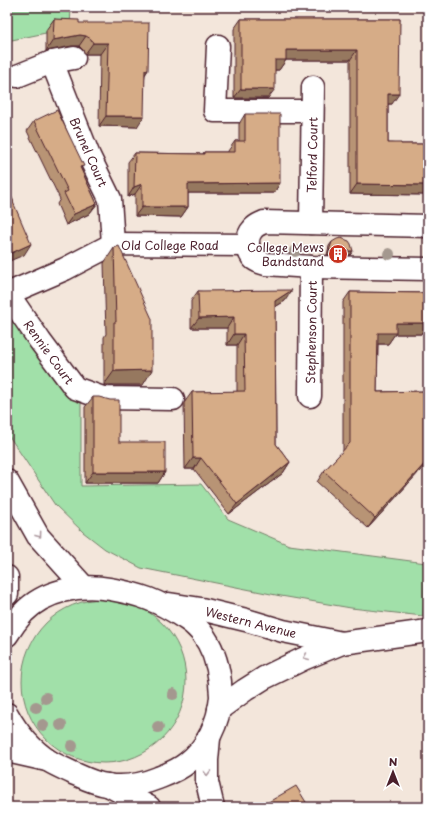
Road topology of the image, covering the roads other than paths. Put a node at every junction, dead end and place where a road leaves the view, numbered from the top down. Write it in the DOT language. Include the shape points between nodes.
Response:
graph roads {
  1 [pos="218,46"];
  2 [pos="74,58"];
  3 [pos="52,62"];
  4 [pos="17,76"];
  5 [pos="313,87"];
  6 [pos="312,111"];
  7 [pos="311,223"];
  8 [pos="428,226"];
  9 [pos="113,244"];
  10 [pos="248,245"];
  11 [pos="311,267"];
  12 [pos="428,269"];
  13 [pos="7,294"];
  14 [pos="310,396"];
  15 [pos="172,399"];
  16 [pos="7,481"];
  17 [pos="7,577"];
  18 [pos="84,587"];
  19 [pos="7,594"];
  20 [pos="160,603"];
  21 [pos="428,631"];
  22 [pos="7,635"];
  23 [pos="342,643"];
  24 [pos="219,709"];
  25 [pos="7,714"];
  26 [pos="209,738"];
  27 [pos="7,751"];
  28 [pos="48,760"];
  29 [pos="108,786"];
  30 [pos="149,807"];
  31 [pos="213,807"];
  1 -- 6 [label="street" via="215,111"];
  2 -- 3 [label="street"];
  3 -- 4 [label="street"];
  3 -- 9 [label="street, Brunel Court" via="89,156 110,199"];
  5 -- 6 [label="street, Telford Court"];
  6 -- 7 [label="street, Telford Court"];
  7 -- 8 [label="street"];
  7 -- 10 [label="street" via="264,222 252,229"];
  9 -- 10 [label="street, Old College Road"];
  9 -- 13 [label="street, Old College Road" via="65,269"];
  10 -- 11 [label="street" via="250,254 260,262"];
  11 -- 12 [label="street"];
  11 -- 14 [label="street, Stephenson Court"];
  13 -- 15 [label="street, Rennie Court" via="76,388 103,398"];
  16 -- 18 [label="street, one-way" via="38,536"];
  17 -- 19 [label="street"];
  18 -- 20 [label="street" via="122,591"];
  18 -- 22 [label="street" via="57,592 33,605 13,625"];
  20 -- 23 [label="street, Western Avenue" via="201,609 282,631"];
  20 -- 24 [label="street" via="193,623 209,643 218,668 221,696"];
  21 -- 23 [label="street, Western Avenue"];
  23 -- 24 [label="street, Western Avenue, one-way" via="264,678"];
  24 -- 26 [label="street"];
  25 -- 28 [label="street" via="22,736"];
  26 -- 29 [label="street" via="198,753 177,770 137,784"];
  26 -- 31 [label="street, one-way" via="207,782"];
  27 -- 28 [label="street"];
  28 -- 29 [label="street" via="89,780"];
  29 -- 30 [label="street"];
}
